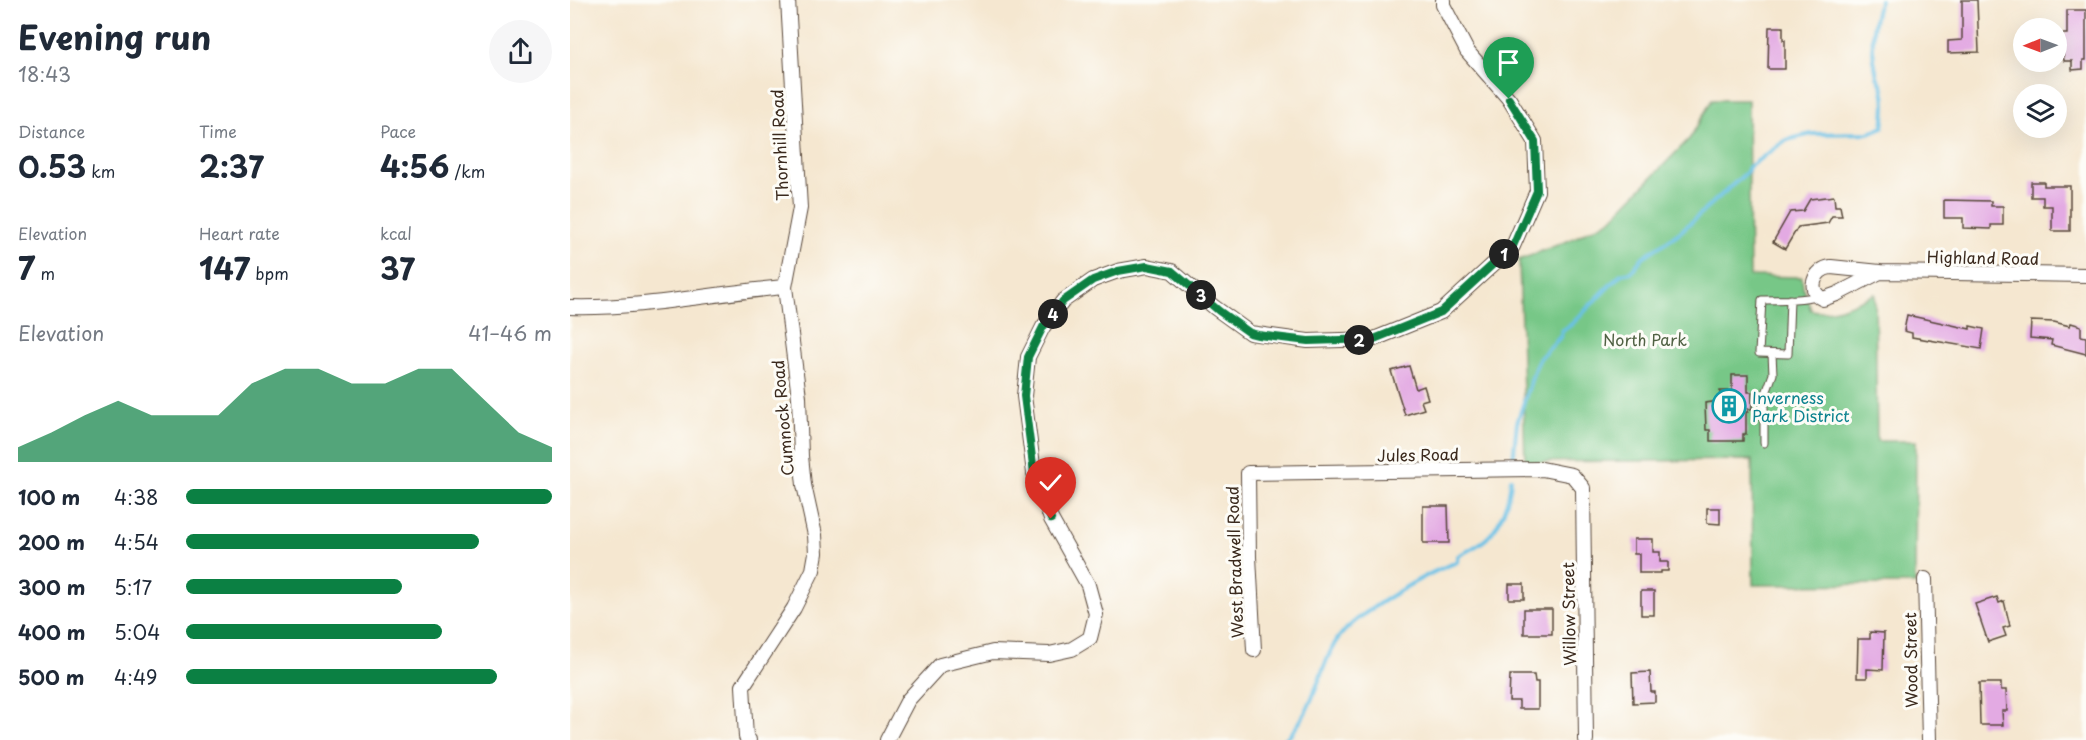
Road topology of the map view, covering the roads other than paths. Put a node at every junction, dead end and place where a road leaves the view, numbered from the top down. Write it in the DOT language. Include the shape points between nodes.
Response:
graph roads {
  1 [pos="788,0"];
  2 [pos="1443,0"];
  3 [pos="1880,272"];
  4 [pos="2086,275"];
  5 [pos="785,287"];
  6 [pos="1816,296"];
  7 [pos="1790,299"];
  8 [pos="570,307"];
  9 [pos="1772,354"];
  10 [pos="1764,443"];
  11 [pos="1248,473"];
  12 [pos="1583,488"];
  13 [pos="1925,579"];
  14 [pos="1254,650"];
  15 [pos="750,740"];
  16 [pos="887,740"];
  17 [pos="1586,740"];
  18 [pos="1929,740"];
  1 -- 5 [label="street, Thornhill Road" via="800,208"];
  2 -- 16 [label="street" via="1467,51 1509,99 1535,141 1537,191 1513,246 1441,312 1374,339 1308,341 1250,333 1172,271 1147,266 1093,280 1063,301 1043,327 1028,357 1024,396 1034,473 1051,519 1088,585 1096,614 1090,638 1072,649 1049,654 993,652 940,665 908,700"];
  3 -- 4 [label="street, Highland Road"];
  3 -- 6 [label="street, Highland Road" via="1837,294"];
  3 -- 6 [label="street, Highland Road" via="1823,268 1814,282"];
  5 -- 8 [label="street" via="650,303"];
  5 -- 15 [label="street, Cumnock Road" via="799,397 802,466 816,553 813,570 794,608 743,686 746,736"];
  6 -- 7 [label="lane"];
  7 -- 9 [label="lane" via="1788,354"];
  7 -- 9 [label="lane" via="1762,300 1759,354"];
  9 -- 10 [label="lane" via="1773,374 1764,399"];
  11 -- 12 [label="street, Jules Road" via="1542,469 1572,475"];
  11 -- 14 [label="street, West Bradwell Road"];
  12 -- 17 [label="street, Willow Street"];
  13 -- 18 [label="street, Wood Street"];
}
